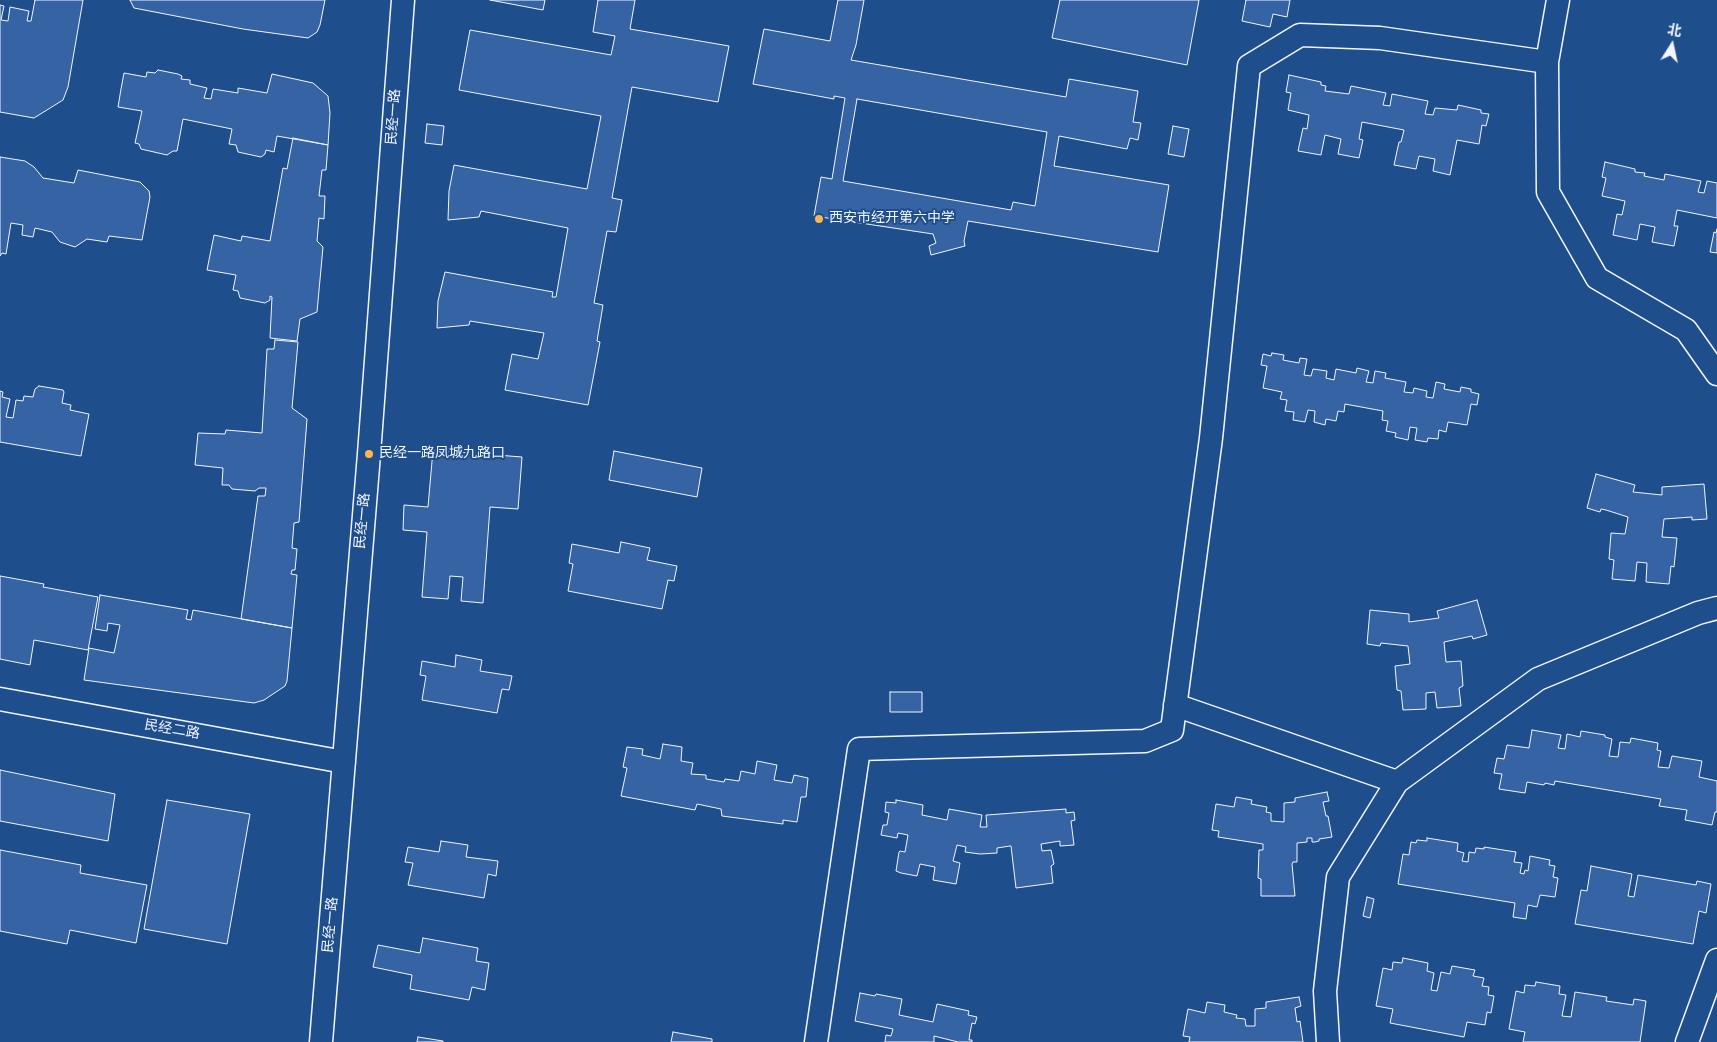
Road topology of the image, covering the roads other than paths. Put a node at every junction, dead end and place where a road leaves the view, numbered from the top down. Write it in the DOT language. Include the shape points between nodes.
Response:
graph roads {
  1 [pos="402,0"];
  2 [pos="1558,0"];
  3 [pos="1547,62"];
  4 [pos="1717,374"];
  5 [pos="1717,608"];
  6 [pos="0,699"];
  7 [pos="1175,704"];
  8 [pos="344,762"];
  9 [pos="1397,782"];
  10 [pos="1717,960"];
  11 [pos="321,1042"];
  12 [pos="816,1042"];
  13 [pos="1328,1042"];
  14 [pos="1688,1042"];
  1 -- 8 [label="street, 民经一路"];
  2 -- 3 [label="street"];
  3 -- 4 [label="street" via="1548,192 1597,278 1686,330"];
  3 -- 7 [label="street" via="1380,38 1300,34 1248,66 1211,438"];
  5 -- 9 [label="street" via="1538,679"];
  6 -- 8 [label="street, 民经二路"];
  7 -- 9 [label="street"];
  7 -- 12 [label="street" via="1172,730 1145,741 859,749"];
  8 -- 11 [label="street, 民经一路"];
  9 -- 13 [label="street" via="1338,877 1325,991"];
  10 -- 14 [label="street"];
}
